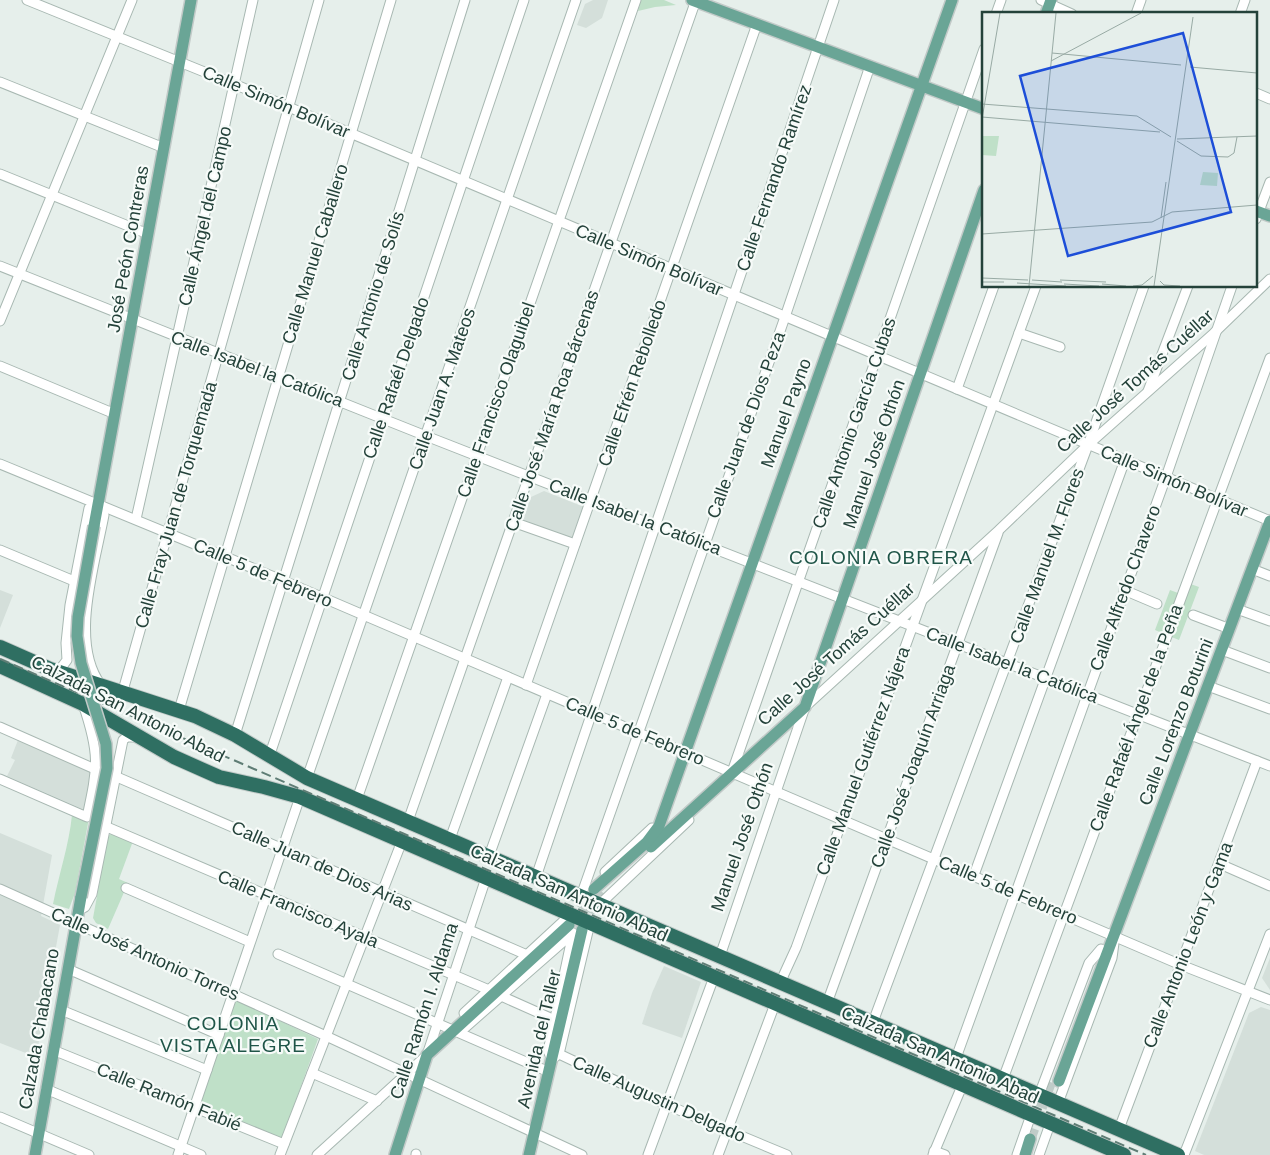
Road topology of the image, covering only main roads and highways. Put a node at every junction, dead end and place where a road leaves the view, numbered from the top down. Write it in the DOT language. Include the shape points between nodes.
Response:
graph roads {
  1 [pos="191,0"];
  2 [pos="695,0"];
  3 [pos="952,0"];
  4 [pos="923,86"];
  5 [pos="982,108"];
  6 [pos="982,196"];
  7 [pos="1270,521"];
  8 [pos="0,647"];
  9 [pos="1,670"];
  10 [pos="87,700"];
  11 [pos="805,707"];
  12 [pos="599,895"];
  13 [pos="569,920"];
  14 [pos="586,927"];
  15 [pos="1114,934"];
  16 [pos="35,1155"];
  17 [pos="395,1155"];
  18 [pos="529,1155"];
  19 [pos="1025,1155"];
  20 [pos="1032,1155"];
  21 [pos="1124,1155"];
  22 [pos="1178,1155"];
  1 -- 10 [label="main road, José Peón Contreras, bridge" via="78,616 77,636"];
  2 -- 4 [label="main road"];
  3 -- 4 [label="main road, Manuel Payno"];
  4 -- 5 [label="main road"];
  4 -- 12 [label="main road, Manuel Payno" via="654,834"];
  6 -- 11 [label="main road, Manuel José Othón"];
  7 -- 15 [label="main road, Calle Lorenzo Boturini"];
  8 -- 12 [label="highway, Calzada San Antonio Abad" via="103,688 179,710 235,735 307,778 581,896"];
  9 -- 10 [label="highway, Calzada San Antonio Abad"];
  10 -- 13 [label="highway, Calzada San Antonio Abad" via="174,757 218,777 300,798 486,878"];
  10 -- 16 [label="main road, Calzada Chabacano, bridge" via="106,744 107,768"];
  11 -- 12 [label="main road, Calle José Tomás Cuéllar"];
  12 -- 22 [label="highway, Calzada San Antonio Abad" via="720,956"];
  13 -- 14 [label="highway, Calzada San Antonio Abad"];
  13 -- 17 [label="main road, Calle Ramón I. Aldama" via="427,1055"];
  14 -- 18 [label="main road, Avenida del Taller"];
  14 -- 21 [label="highway, Calzada San Antonio Abad" via="714,977"];
  15 -- 15 [label="main road, Calle Lorenzo Boturini" via="1055,1080 1102,949"];
  19 -- 20 [label="main road" via="1034,1141"];
}
